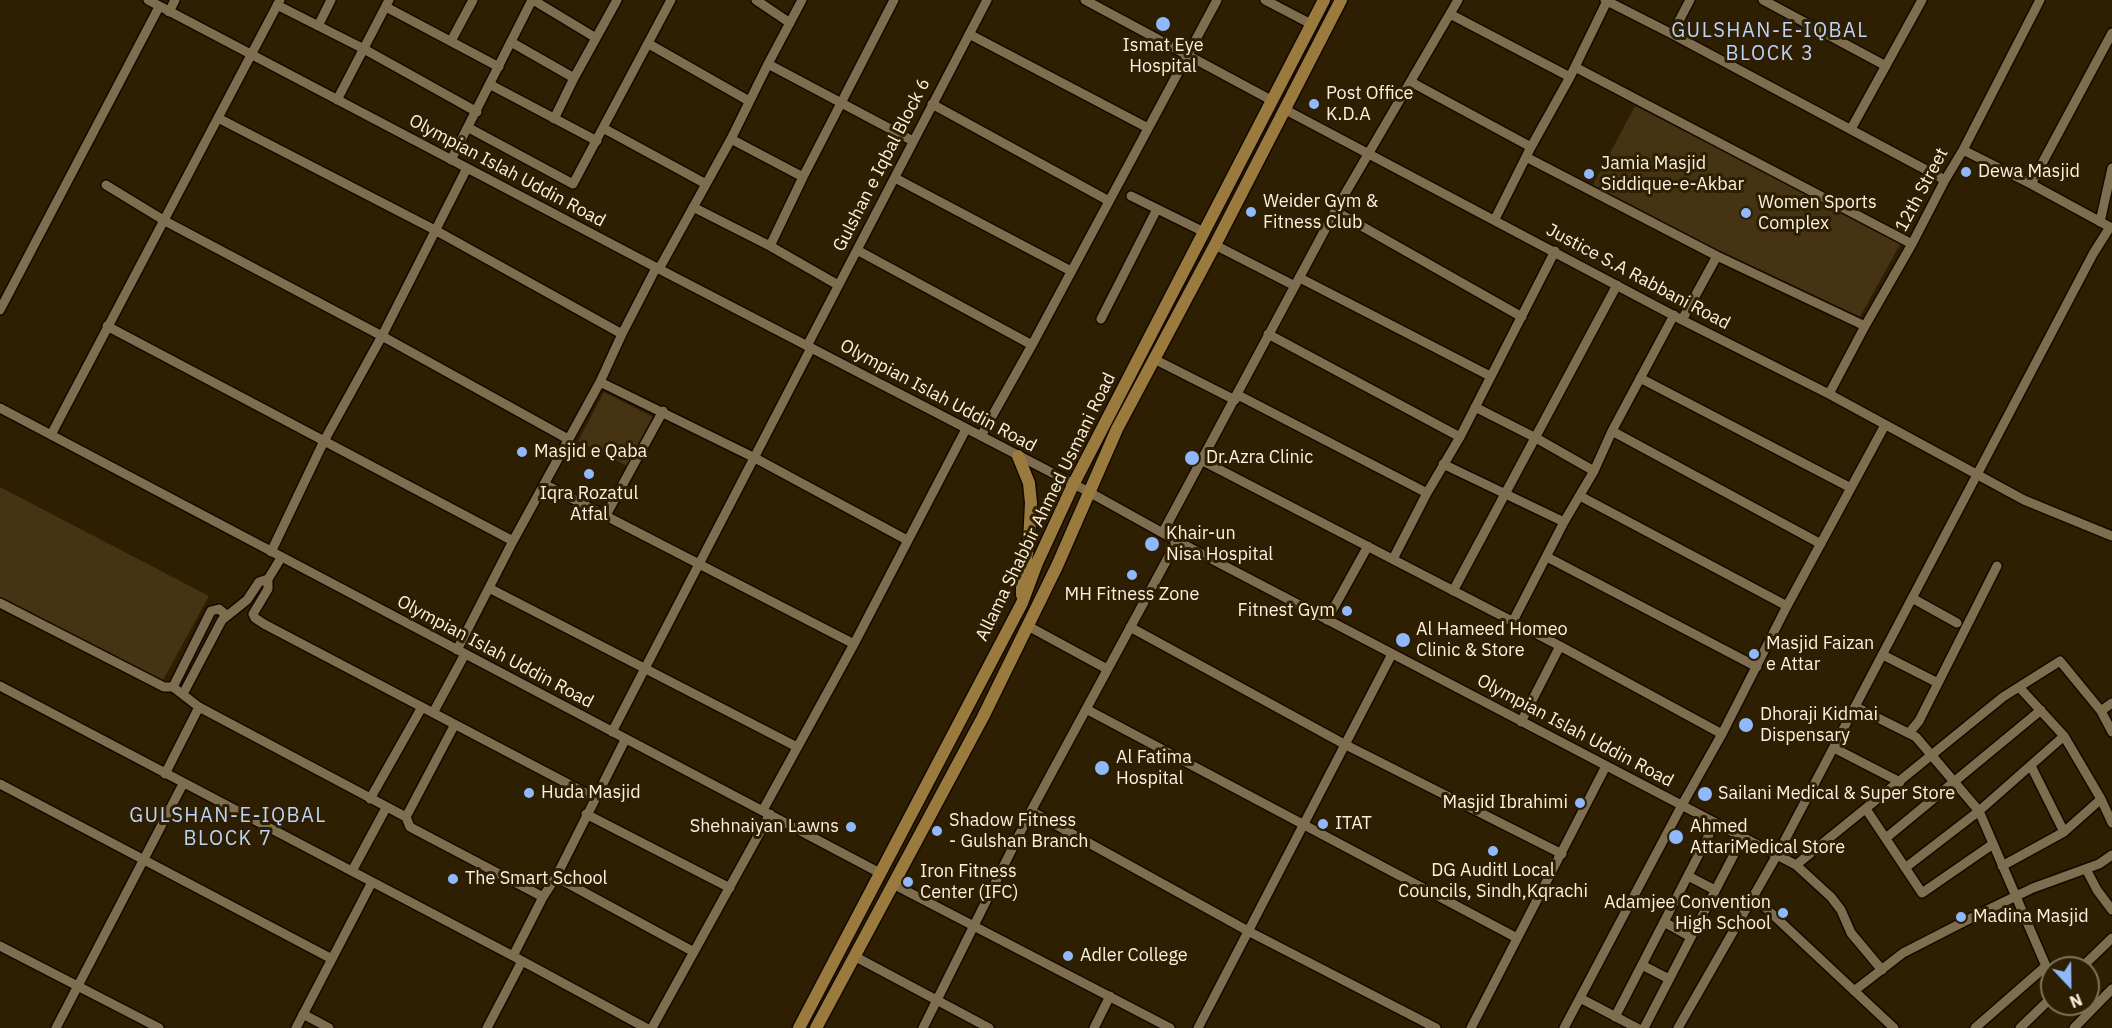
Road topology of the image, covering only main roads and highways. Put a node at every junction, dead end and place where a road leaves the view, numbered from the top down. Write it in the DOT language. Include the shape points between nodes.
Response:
graph roads {
  1 [pos="1324,0"];
  2 [pos="1341,0"];
  3 [pos="1018,456"];
  4 [pos="1023,603"];
  5 [pos="819,1027"];
  6 [pos="799,1028"];
  1 -- 4 [label="main road, Allama Shabbir Ahmed Usmani Road" via="1073,485"];
  2 -- 5 [label="main road, Allama Shabbir Ahmed Usmani Road" via="1117,429 983,717"];
  3 -- 4 [label="main road" via="1029,483 1031,503"];
  4 -- 6 [label="main road, Allama Shabbir Ahmed Usmani Road"];
}
